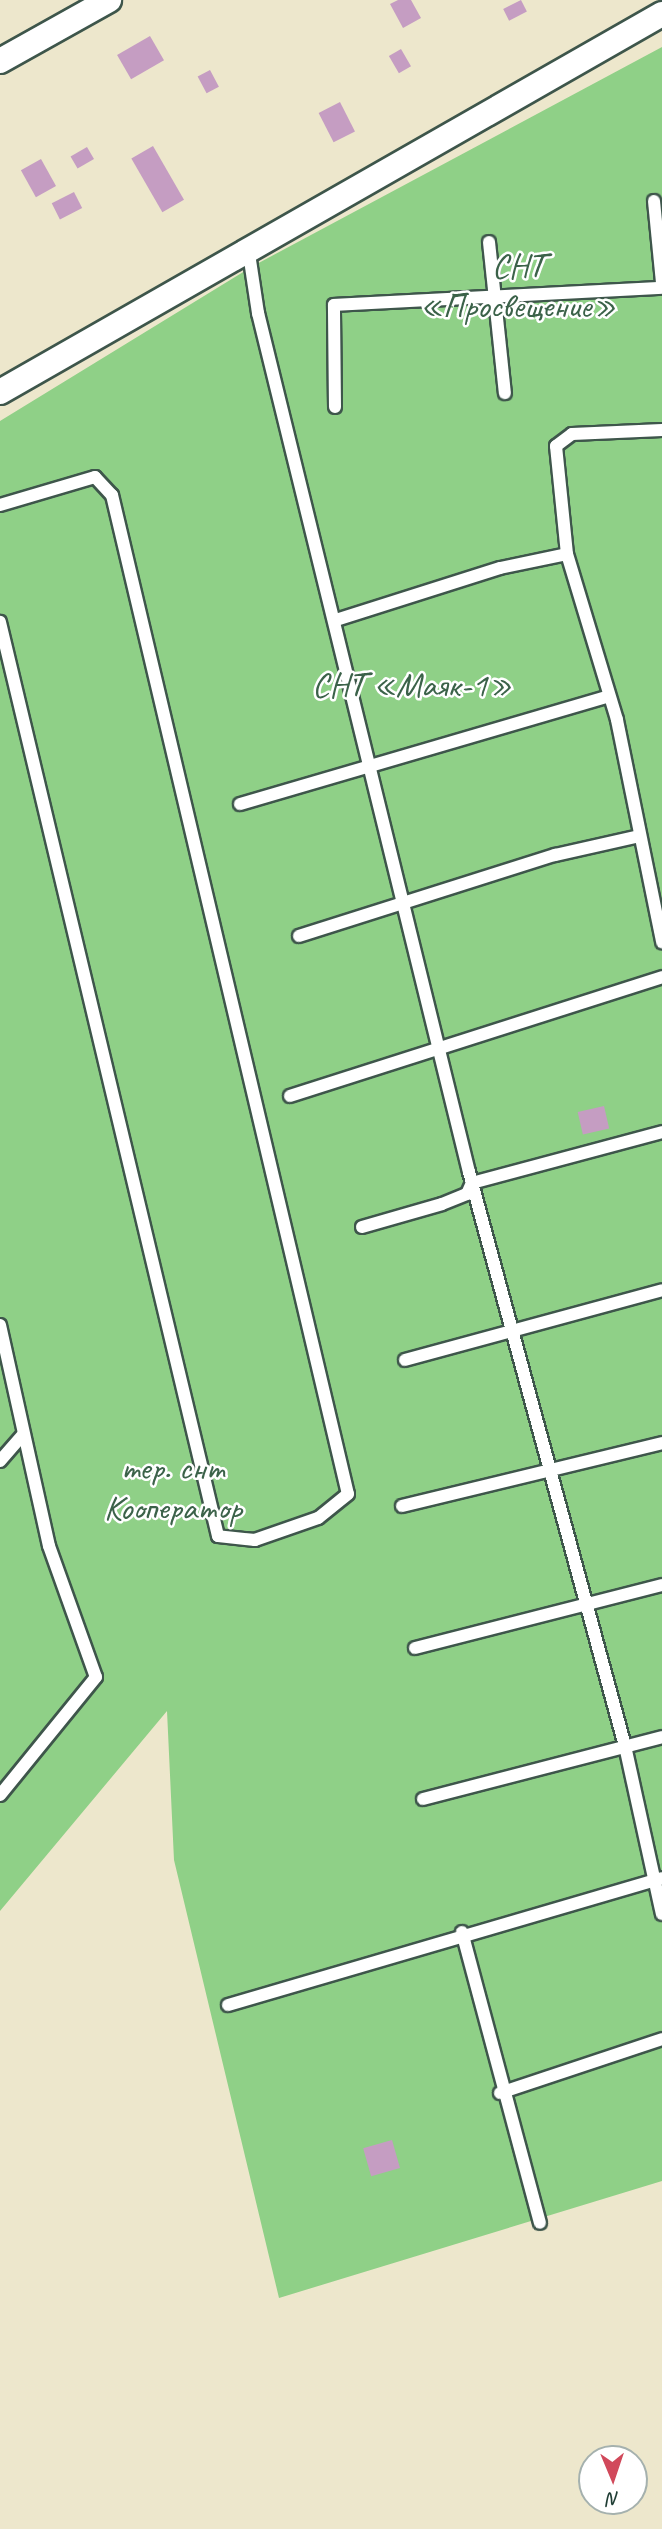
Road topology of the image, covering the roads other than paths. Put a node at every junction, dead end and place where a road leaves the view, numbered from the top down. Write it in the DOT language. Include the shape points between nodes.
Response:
graph roads {
  1 [pos="109,0"];
  2 [pos="662,14"];
  3 [pos="0,61"];
  4 [pos="654,201"];
  5 [pos="489,242"];
  6 [pos="248,247"];
  7 [pos="662,283"];
  8 [pos="662,288"];
  9 [pos="495,299"];
  10 [pos="0,392"];
  11 [pos="505,393"];
  12 [pos="335,407"];
  13 [pos="662,430"];
  14 [pos="0,505"];
  15 [pos="566,554"];
  16 [pos="336,620"];
  17 [pos="0,622"];
  18 [pos="605,696"];
  19 [pos="373,766"];
  20 [pos="240,804"];
  21 [pos="640,836"];
  22 [pos="405,902"];
  23 [pos="299,936"];
  24 [pos="662,942"];
  25 [pos="662,977"];
  26 [pos="441,1046"];
  27 [pos="290,1096"];
  28 [pos="662,1132"];
  29 [pos="472,1183"];
  30 [pos="362,1227"];
  31 [pos="662,1290"];
  32 [pos="0,1325"];
  33 [pos="514,1327"];
  34 [pos="405,1360"];
  35 [pos="23,1435"];
  36 [pos="662,1443"];
  37 [pos="0,1461"];
  38 [pos="548,1468"];
  39 [pos="402,1506"];
  40 [pos="662,1585"];
  41 [pos="587,1604"];
  42 [pos="415,1648"];
  43 [pos="662,1737"];
  44 [pos="625,1746"];
  45 [pos="0,1795"];
  46 [pos="423,1799"];
  47 [pos="658,1879"];
  48 [pos="662,1914"];
  49 [pos="462,1932"];
  50 [pos="228,2005"];
  51 [pos="662,2039"];
  52 [pos="500,2093"];
  53 [pos="540,2223"];
  1 -- 3 [label="street"];
  2 -- 6 [label="street"];
  4 -- 7 [label="lane"];
  5 -- 9 [label="lane"];
  6 -- 10 [label="street"];
  6 -- 16 [label="lane" via="258,313"];
  8 -- 9 [label="lane"];
  9 -- 11 [label="lane"];
  9 -- 12 [label="lane" via="334,305"];
  13 -- 15 [label="lane" via="562,436 556,446"];
  14 -- 17 [label="lane" via="95,477 116,508 348,1494 318,1518 255,1540 218,1536"];
  15 -- 16 [label="lane" via="500,568"];
  15 -- 18 [label="lane"];
  16 -- 19 [label="lane"];
  18 -- 19 [label="lane"];
  18 -- 21 [label="lane" via="617,720"];
  19 -- 20 [label="lane"];
  19 -- 22 [label="lane"];
  21 -- 22 [label="lane"];
  21 -- 24 [label="lane"];
  22 -- 23 [label="lane"];
  22 -- 26 [label="lane"];
  25 -- 26 [label="lane"];
  26 -- 27 [label="lane"];
  26 -- 29 [label="lane"];
  28 -- 29 [label="lane"];
  29 -- 30 [label="lane" via="467,1194"];
  29 -- 33 [label="lane"];
  31 -- 33 [label="lane"];
  32 -- 35 [label="lane"];
  33 -- 34 [label="lane"];
  33 -- 38 [label="lane"];
  35 -- 37 [label="lane"];
  35 -- 45 [label="lane" via="49,1546 96,1676"];
  36 -- 38 [label="lane"];
  38 -- 39 [label="lane"];
  38 -- 41 [label="lane"];
  40 -- 41 [label="lane"];
  41 -- 42 [label="lane"];
  41 -- 44 [label="lane"];
  43 -- 44 [label="lane"];
  44 -- 46 [label="lane"];
  44 -- 47 [label="lane"];
  47 -- 48 [label="lane"];
  47 -- 49 [label="lane"];
  49 -- 50 [label="lane" via="401,1958"];
  49 -- 52 [label="lane"];
  51 -- 52 [label="lane"];
  52 -- 53 [label="lane"];
}
